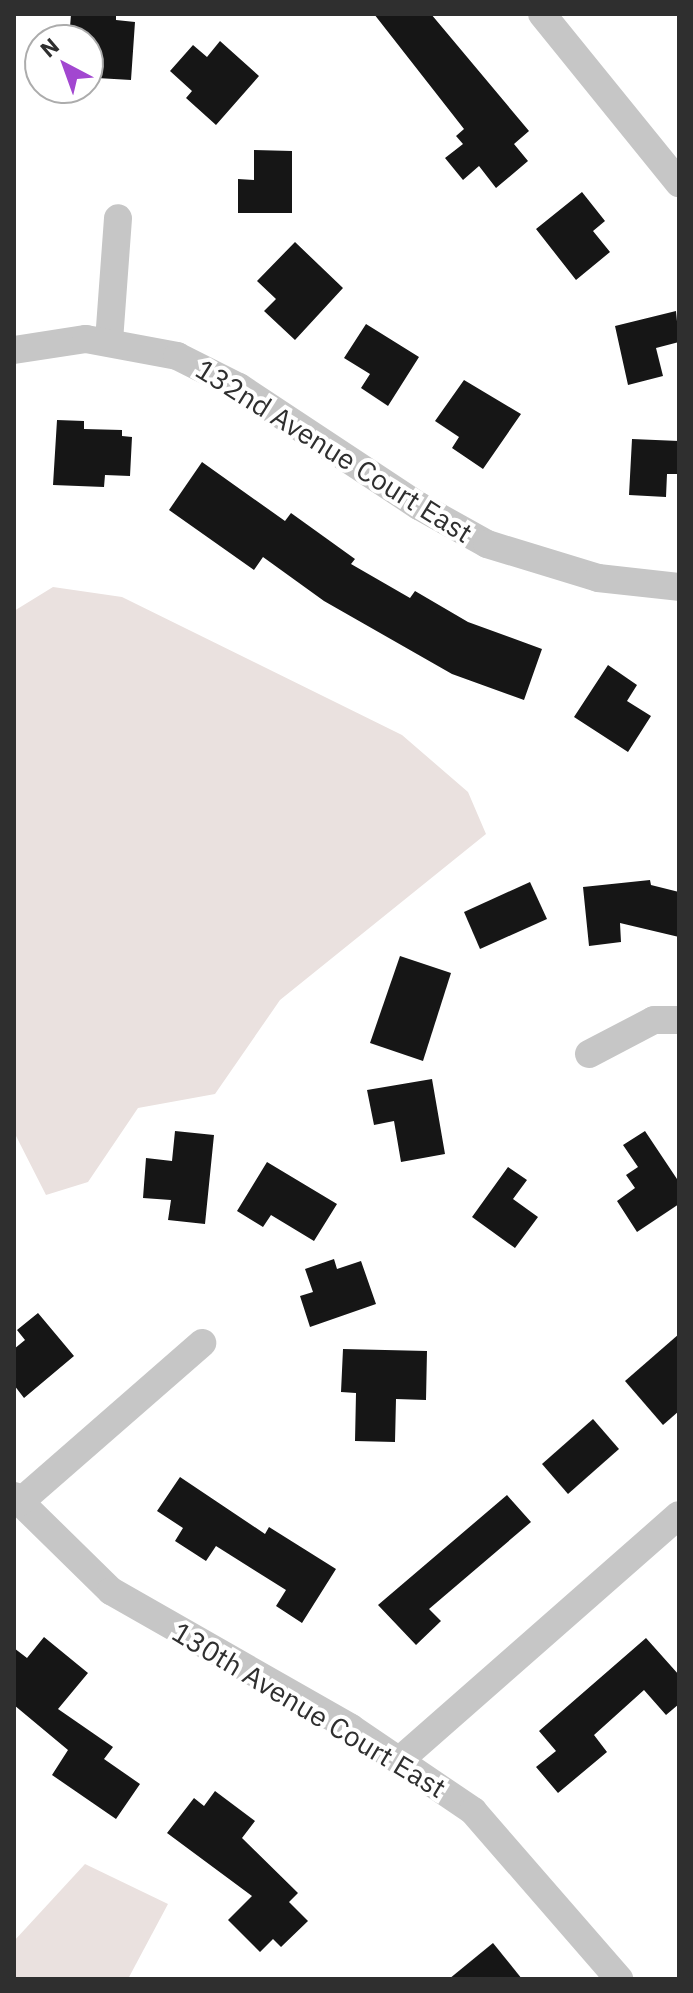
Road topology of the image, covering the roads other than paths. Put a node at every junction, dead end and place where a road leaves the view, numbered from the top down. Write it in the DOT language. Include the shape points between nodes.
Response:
graph roads {
  1 [pos="542,14"];
  2 [pos="679,183"];
  3 [pos="118,218"];
  4 [pos="109,341"];
  5 [pos="14,350"];
  6 [pos="679,587"];
  7 [pos="679,1020"];
  8 [pos="589,1054"];
  9 [pos="202,1343"];
  10 [pos="17,1499"];
  11 [pos="679,1515"];
  12 [pos="400,1760"];
  13 [pos="619,1979"];
  1 -- 2 [label="street"];
  3 -- 4 [label="street"];
  4 -- 5 [label="street, 132nd Avenue Court East" via="42,343"];
  4 -- 6 [label="street, 132nd Avenue Court East" via="198,364 487,544 572,572"];
  7 -- 8 [label="street" via="654,1020"];
  9 -- 10 [label="street"];
  10 -- 12 [label="street, 130th Avenue Court East" via="111,1591"];
  11 -- 12 [label="street"];
  12 -- 13 [label="street, 130th Avenue Court East" via="473,1811"];
}
